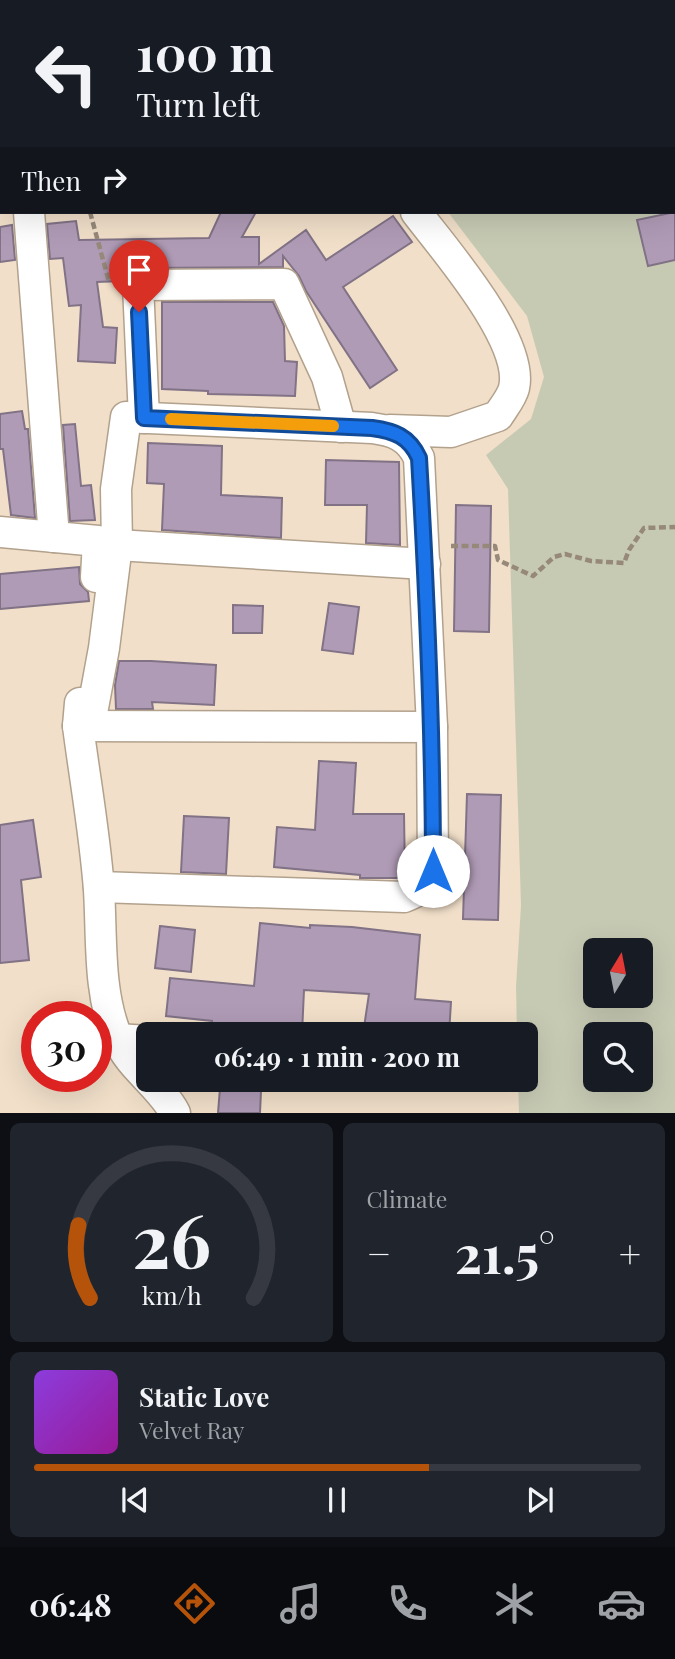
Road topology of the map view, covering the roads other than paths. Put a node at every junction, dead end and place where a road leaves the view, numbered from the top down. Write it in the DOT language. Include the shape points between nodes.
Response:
graph roads {
  1 [pos="29,214"];
  2 [pos="418,214"];
  3 [pos="144,418"];
  4 [pos="341,426"];
  5 [pos="390,430"];
  6 [pos="0,532"];
  7 [pos="54,537"];
  8 [pos="117,545"];
  9 [pos="425,554"];
  10 [pos="84,725"];
  11 [pos="432,727"];
  12 [pos="99,887"];
  13 [pos="117,1039"];
  14 [pos="136,1040"];
  15 [pos="175,1113"];
  1 -- 7 [label="street"];
  2 -- 5 [label="street" via="488,307 512,353 514,388 498,416 451,432"];
  3 -- 4 [label="street"];
  3 -- 4 [label="street" via="138,285 284,284 327,377"];
  3 -- 8 [label="street" via="126,417 116,489"];
  4 -- 5 [label="street"];
  5 -- 9 [label="street" via="406,438 419,458"];
  6 -- 7 [label="street"];
  7 -- 10 [label="street" via="98,541"];
  8 -- 9 [label="street"];
  8 -- 10 [label="street" via="104,648"];
  9 -- 11 [label="street"];
  10 -- 11 [label="street"];
  10 -- 12 [label="street"];
  11 -- 12 [label="street" via="433,871 427,884 416,892 404,897"];
  12 -- 13 [label="street" via="105,984"];
  13 -- 14 [label="street"];
  13 -- 15 [label="street"];
}
